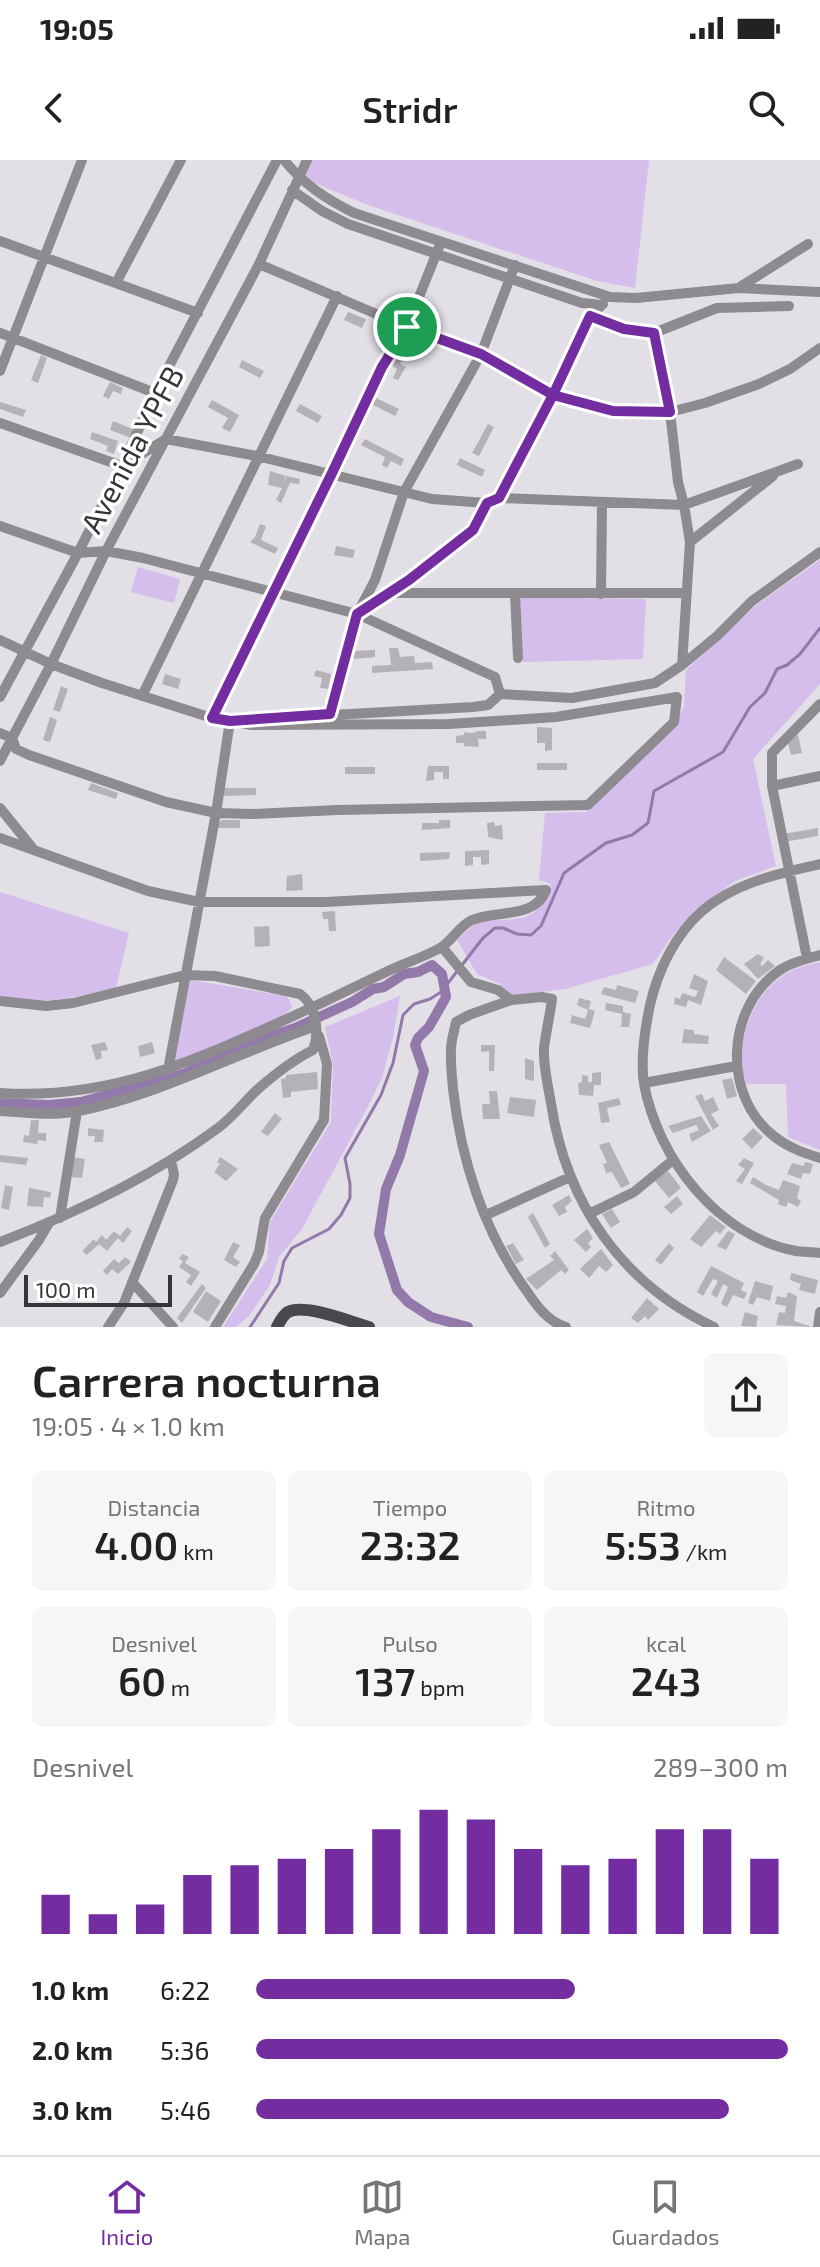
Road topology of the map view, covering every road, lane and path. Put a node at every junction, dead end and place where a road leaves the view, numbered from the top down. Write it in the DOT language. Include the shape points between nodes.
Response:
graph roads {
  1 [pos="82,160"];
  2 [pos="181,160"];
  3 [pos="277,160"];
  4 [pos="284,160"];
  5 [pos="307,160"];
  6 [pos="298,178"];
  7 [pos="292,190"];
  8 [pos="0,241"];
  9 [pos="441,242"];
  10 [pos="808,244"];
  11 [pos="436,253"];
  12 [pos="44,258"];
  13 [pos="259,264"];
  14 [pos="515,265"];
  15 [pos="509,278"];
  16 [pos="116,283"];
  17 [pos="739,288"];
  18 [pos="820,292"];
  19 [pos="337,296"];
  20 [pos="606,301"];
  21 [pos="789,306"];
  22 [pos="198,313"];
  23 [pos="590,316"];
  24 [pos="407,327"];
  25 [pos="0,333"];
  26 [pos="654,333"];
  27 [pos="14,338"];
  28 [pos="820,348"];
  29 [pos="481,354"];
  30 [pos="0,371"];
  31 [pos="155,393"];
  32 [pos="553,395"];
  33 [pos="670,412"];
  34 [pos="0,423"];
  35 [pos="166,439"];
  36 [pos="257,456"];
  37 [pos="798,464"];
  38 [pos="122,466"];
  39 [pos="781,470"];
  40 [pos="332,473"];
  41 [pos="404,492"];
  42 [pos="499,498"];
  43 [pos="602,502"];
  44 [pos="487,503"];
  45 [pos="684,505"];
  46 [pos="0,526"];
  47 [pos="690,542"];
  48 [pos="106,551"];
  49 [pos="820,552"];
  50 [pos="78,553"];
  51 [pos="202,572"];
  52 [pos="274,590"];
  53 [pos="389,593"];
  54 [pos="687,593"];
  55 [pos="515,594"];
  56 [pos="601,594"];
  57 [pos="357,614"];
  58 [pos="0,640"];
  59 [pos="26,651"];
  60 [pos="518,658"];
  61 [pos="51,664"];
  62 [pos="682,665"];
  63 [pos="500,694"];
  64 [pos="142,696"];
  65 [pos="0,697"];
  66 [pos="820,704"];
  67 [pos="330,714"];
  68 [pos="212,718"];
  69 [pos="230,721"];
  70 [pos="0,733"];
  71 [pos="12,738"];
  72 [pos="0,761"];
  73 [pos="820,776"];
  74 [pos="772,786"];
  75 [pos="0,808"];
  76 [pos="216,813"];
  77 [pos="0,838"];
  78 [pos="36,853"];
  79 [pos="820,864"];
  80 [pos="790,871"];
  81 [pos="199,902"];
  82 [pos="442,947"];
  83 [pos="820,955"];
  84 [pos="807,958"];
  85 [pos="185,975"];
  86 [pos="511,1000"];
  87 [pos="0,1001"];
  88 [pos="314,1017"];
  89 [pos="736,1066"];
  90 [pos="168,1070"];
  91 [pos="644,1083"];
  92 [pos="0,1093"];
  93 [pos="0,1111"];
  94 [pos="77,1111"];
  95 [pos="820,1158"];
  96 [pos="673,1160"];
  97 [pos="171,1161"];
  98 [pos="570,1177"];
  99 [pos="589,1214"];
  100 [pos="486,1215"];
  101 [pos="60,1218"];
  102 [pos="49,1223"];
  103 [pos="0,1242"];
  104 [pos="820,1253"];
  105 [pos="132,1282"];
  106 [pos="0,1293"];
  107 [pos="820,1312"];
  108 [pos="562,1326"];
  109 [pos="108,1327"];
  110 [pos="173,1327"];
  111 [pos="215,1327"];
  112 [pos="277,1327"];
  113 [pos="369,1327"];
  114 [pos="714,1327"];
  115 [pos="818,1327"];
  1 -- 12 [label="street"];
  2 -- 16 [label="street"];
  3 -- 22 [label="street, Avenida YPFB"];
  4 -- 6 [label="street"];
  5 -- 6 [label="street, Avenida YPFB"];
  6 -- 7 [label="street, Avenida YPFB"];
  6 -- 9 [label="street" via="354,213"];
  7 -- 11 [label="street" via="348,224"];
  7 -- 13 [label="street, Avenida YPFB"];
  8 -- 12 [label="street"];
  9 -- 11 [label="street"];
  9 -- 14 [label="street"];
  10 -- 17 [label="street"];
  11 -- 15 [label="street"];
  11 -- 24 [label="street"];
  12 -- 16 [label="street"];
  12 -- 27 [label="street"];
  13 -- 19 [label="street"];
  13 -- 35 [label="street, Avenida YPFB"];
  14 -- 15 [label="street"];
  14 -- 20 [label="street"];
  15 -- 20 [label="street" via="582,303"];
  15 -- 29 [label="street"];
  16 -- 22 [label="street"];
  17 -- 18 [label="street"];
  17 -- 20 [label="street"];
  19 -- 24 [label="street"];
  19 -- 36 [label="street"];
  20 -- 23 [label="street"];
  21 -- 26 [label="street" via="717,308"];
  22 -- 31 [label="street, Avenida YPFB"];
  23 -- 26 [label="street"];
  23 -- 32 [label="street"];
  24 -- 29 [label="street"];
  24 -- 40 [label="street"];
  25 -- 27 [label="street"];
  26 -- 33 [label="street"];
  27 -- 30 [label="street"];
  27 -- 31 [label="street"];
  28 -- 33 [label="street" via="759,384"];
  29 -- 32 [label="street"];
  29 -- 41 [label="street"];
  31 -- 38 [label="street, Avenida YPFB"];
  32 -- 33 [label="street" via="613,411"];
  32 -- 42 [label="street"];
  33 -- 45 [label="street"];
  34 -- 38 [label="street"];
  35 -- 36 [label="street"];
  35 -- 38 [label="street"];
  35 -- 48 [label="street, Avenida YPFB"];
  36 -- 40 [label="street"];
  36 -- 51 [label="street"];
  37 -- 39 [label="street"];
  38 -- 50 [label="street, Avenida YPFB"];
  39 -- 45 [label="street"];
  39 -- 47 [label="street"];
  40 -- 41 [label="street"];
  40 -- 52 [label="street"];
  41 -- 44 [label="street"];
  41 -- 57 [label="street" via="375,580"];
  42 -- 43 [label="street"];
  42 -- 44 [label="street"];
  43 -- 45 [label="street"];
  43 -- 56 [label="street"];
  44 -- 53 [label="street" via="473,530"];
  45 -- 47 [label="street"];
  46 -- 50 [label="street"];
  47 -- 54 [label="street"];
  48 -- 50 [label="street"];
  48 -- 51 [label="street"];
  48 -- 61 [label="street, Avenida YPFB"];
  49 -- 62 [label="street" via="752,601"];
  50 -- 59 [label="street, Avenida YPFB"];
  51 -- 52 [label="street"];
  51 -- 64 [label="street"];
  52 -- 57 [label="street"];
  52 -- 68 [label="street"];
  53 -- 55 [label="street"];
  53 -- 57 [label="street"];
  54 -- 56 [label="street"];
  54 -- 62 [label="street"];
  55 -- 56 [label="street"];
  55 -- 60 [label="street"];
  57 -- 63 [label="street" via="495,677"];
  57 -- 67 [label="street"];
  58 -- 59 [label="street"];
  59 -- 61 [label="street"];
  59 -- 65 [label="street, Avenida YPFB"];
  61 -- 64 [label="street"];
  61 -- 71 [label="street, Avenida YPFB"];
  62 -- 63 [label="street" via="655,683 572,698"];
  63 -- 67 [label="street" via="488,705 473,707"];
  64 -- 68 [label="street"];
  66 -- 74 [label="street" via="772,753"];
  67 -- 69 [label="street"];
  68 -- 69 [label="street"];
  69 -- 76 [label="street"];
  69 -- 76 [label="street" via="449,724 556,717 677,697 674,722 588,805"];
  70 -- 71 [label="street"];
  71 -- 72 [label="street, Avenida YPFB"];
  71 -- 76 [label="street" via="16,749 29,755 166,802"];
  73 -- 74 [label="street"];
  74 -- 80 [label="street"];
  75 -- 78 [label="street"];
  76 -- 81 [label="street"];
  77 -- 78 [label="street"];
  78 -- 81 [label="street" via="148,891"];
  79 -- 80 [label="street"];
  80 -- 84 [label="street"];
  80 -- 91 [label="street" via="721,896 670,950 653,993"];
  81 -- 82 [label="street" via="326,902 546,890 533,907 468,922"];
  81 -- 85 [label="street"];
  82 -- 86 [label="street" via="471,982"];
  82 -- 88 [label="street"];
  83 -- 84 [label="street"];
  84 -- 89 [label="street" via="778,971 752,1000 740,1031"];
  85 -- 87 [label="street" via="73,1003"];
  85 -- 88 [label="street" via="300,994"];
  85 -- 90 [label="street"];
  86 -- 98 [label="street" via="552,999 544,1051 557,1139"];
  86 -- 100 [label="street" via="456,1022 452,1040 461,1143"];
  88 -- 90 [label="street"];
  88 -- 94 [label="street" via="159,1088"];
  88 -- 97 [label="street" via="313,1050"];
  88 -- 111 [label="street" via="327,1064 324,1120 265,1218 254,1264"];
  89 -- 91 [label="street"];
  89 -- 95 [label="street" via="760,1123 787,1146"];
  90 -- 92 [label="street" via="68,1093"];
  91 -- 96 [label="street"];
  93 -- 94 [label="street"];
  94 -- 101 [label="street"];
  96 -- 99 [label="street" via="634,1192"];
  96 -- 104 [label="street" via="730,1221 761,1239"];
  97 -- 101 [label="street"];
  97 -- 105 [label="street" via="173,1180"];
  98 -- 99 [label="street"];
  98 -- 100 [label="street"];
  99 -- 114 [label="street" via="612,1249 649,1287"];
  100 -- 108 [label="street" via="515,1274 547,1317"];
  101 -- 102 [label="street"];
  102 -- 103 [label="street"];
  102 -- 106 [label="street"];
  105 -- 109 [label="street"];
  105 -- 110 [label="street"];
  107 -- 115 [label="street"];
  112 -- 113 [label="main road" via="293,1310"];
}
